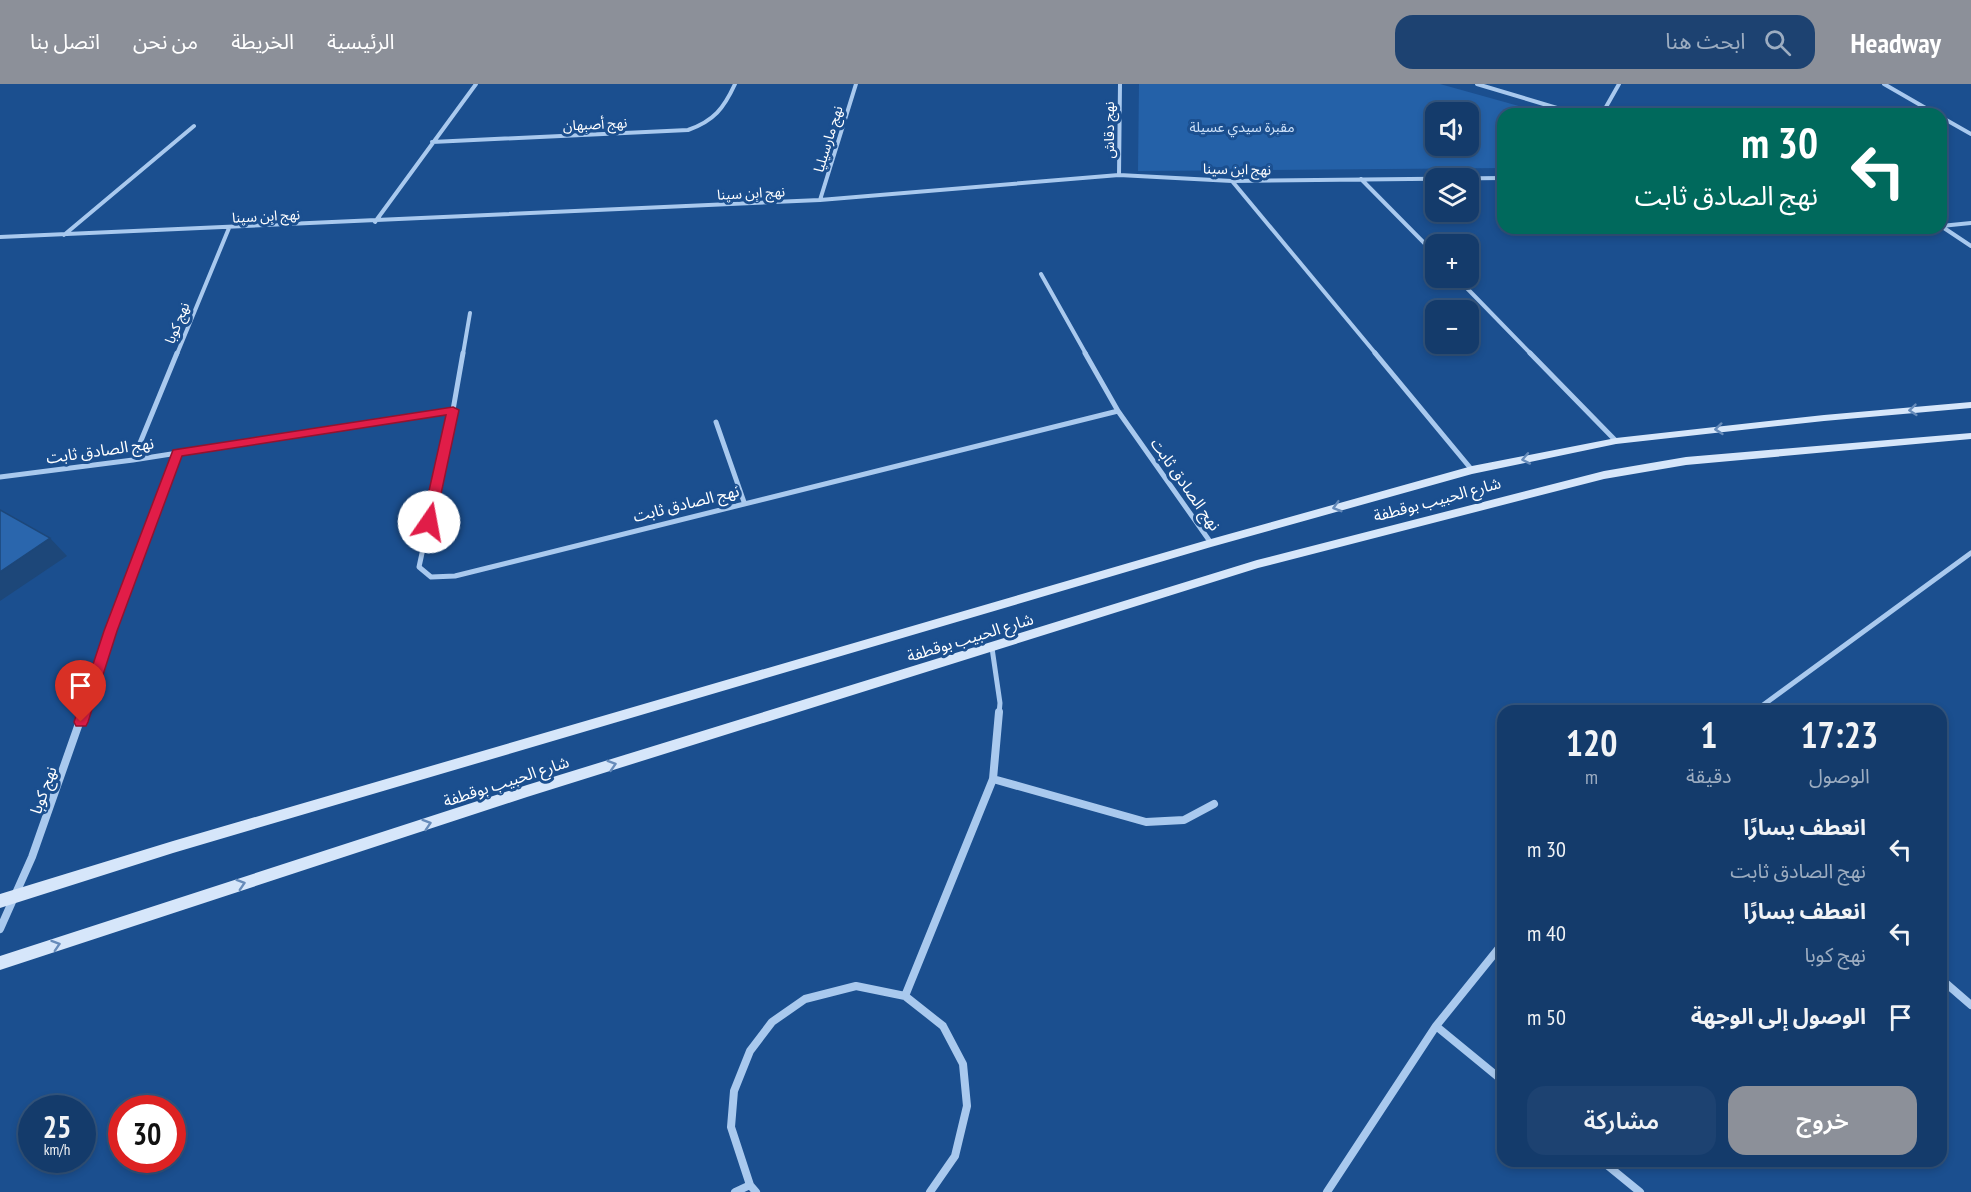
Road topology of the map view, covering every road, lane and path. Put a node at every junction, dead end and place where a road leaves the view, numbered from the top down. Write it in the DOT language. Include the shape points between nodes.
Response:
graph roads {
  1 [pos="476,84"];
  2 [pos="735,84"];
  3 [pos="856,84"];
  4 [pos="1120,84"];
  5 [pos="1477,84"];
  6 [pos="1619,84"];
  7 [pos="1884,84"];
  8 [pos="1557,108"];
  9 [pos="1605,108"];
  10 [pos="1926,108"];
  11 [pos="1947,120"];
  12 [pos="194,126"];
  13 [pos="1971,134"];
  14 [pos="432,142"];
  15 [pos="1119,175"];
  16 [pos="1497,178"];
  17 [pos="1361,179"];
  18 [pos="1232,181"];
  19 [pos="820,200"];
  20 [pos="375,222"];
  21 [pos="1971,223"];
  22 [pos="1947,225"];
  23 [pos="229,228"];
  24 [pos="1947,230"];
  25 [pos="63,235"];
  26 [pos="0,237"];
  27 [pos="1425,244"];
  28 [pos="1971,246"];
  29 [pos="1041,274"];
  30 [pos="1467,288"];
  31 [pos="470,313"];
  32 [pos="1971,405"];
  33 [pos="453,410"];
  34 [pos="1118,411"];
  35 [pos="716,422"];
  36 [pos="1971,436"];
  37 [pos="1616,441"];
  38 [pos="177,453"];
  39 [pos="134,460"];
  40 [pos="1472,470"];
  41 [pos="0,477"];
  42 [pos="744,502"];
  43 [pos="1211,543"];
  44 [pos="1971,553"];
  45 [pos="992,648"];
  46 [pos="1763,705"];
  47 [pos="993,779"];
  48 [pos="1214,804"];
  49 [pos="16,896"];
  50 [pos="0,902"];
  51 [pos="0,929"];
  52 [pos="1497,950"];
  53 [pos="0,963"];
  54 [pos="1947,984"];
  55 [pos="905,996"];
  56 [pos="1971,1005"];
  57 [pos="1436,1026"];
  58 [pos="1497,1076"];
  59 [pos="1609,1167"];
  60 [pos="753,1189"];
  61 [pos="735,1192"];
  62 [pos="930,1192"];
  63 [pos="1327,1192"];
  64 [pos="1640,1192"];
  1 -- 14 [label="street"];
  2 -- 14 [label="street, نهج أصبهان" via="720,114 703,126 688,130"];
  3 -- 19 [label="street, نهج مارسيليا"];
  4 -- 15 [label="street, نهج دقاش"];
  5 -- 8 [label="street"];
  6 -- 9 [label="street"];
  7 -- 10 [label="street"];
  11 -- 13 [label="street"];
  12 -- 25 [label="street"];
  14 -- 20 [label="street"];
  15 -- 18 [label="street, نهج ابن سينا"];
  15 -- 19 [label="street, نهج ابن سينا"];
  16 -- 17 [label="street, نهج ابن سينا"];
  17 -- 18 [label="street, نهج ابن سينا"];
  17 -- 27 [label="street"];
  18 -- 40 [label="street"];
  19 -- 20 [label="street, نهج ابن سينا"];
  20 -- 23 [label="street, نهج ابن سينا"];
  21 -- 22 [label="street"];
  23 -- 25 [label="street, نهج ابن سينا"];
  23 -- 39 [label="street, نهج كوبا"];
  24 -- 28 [label="street"];
  25 -- 26 [label="street, نهج ابن سينا"];
  29 -- 34 [label="street, نهج الصادق ثابت"];
  30 -- 37 [label="street"];
  31 -- 33 [label="street, نهج الصادق ثابت"];
  32 -- 37 [label="main road, شارع الحبيب بوقطفة, one-way"];
  33 -- 38 [label="street, نهج الصادق ثابت"];
  33 -- 42 [label="street, نهج الصادق ثابت" via="419,567 431,577 455,576"];
  34 -- 42 [label="street, نهج الصادق ثابت"];
  34 -- 43 [label="street, نهج الصادق ثابت"];
  35 -- 42 [label="street"];
  36 -- 45 [label="main road, شارع الحبيب بوقطفة" via="1686,461 1604,475 1257,564"];
  37 -- 40 [label="main road, شارع الحبيب بوقطفة, one-way"];
  38 -- 39 [label="street, نهج الصادق ثابت"];
  38 -- 49 [label="street, نهج كوبا" via="111,631 59,789"];
  39 -- 41 [label="street, نهج الصادق ثابت"];
  40 -- 43 [label="main road, شارع الحبيب بوقطفة, one-way"];
  43 -- 49 [label="main road, شارع الحبيب بوقطفة"];
  44 -- 46 [label="street"];
  45 -- 47 [label="street" via="1000,703"];
  53 -- 45 [label="main road, شارع الحبيب بوقطفة, one-way" via="527,791"];
  47 -- 48 [label="street" via="1146,822 1184,820"];
  47 -- 55 [label="street"];
  49 -- 50 [label="main road, شارع الحبيب بوقطفة"];
  49 -- 51 [label="street, نهج كوبا"];
  52 -- 57 [label="street"];
  54 -- 56 [label="street"];
  55 -- 60 [label="street" via="856,986 805,999 772,1022 750,1051 734,1090 730,1128"];
  55 -- 62 [label="street" via="943,1026 963,1064 967,1106 956,1156"];
  57 -- 58 [label="street"];
  57 -- 63 [label="street"];
  59 -- 64 [label="street"];
  60 -- 61 [label="street"];
}
